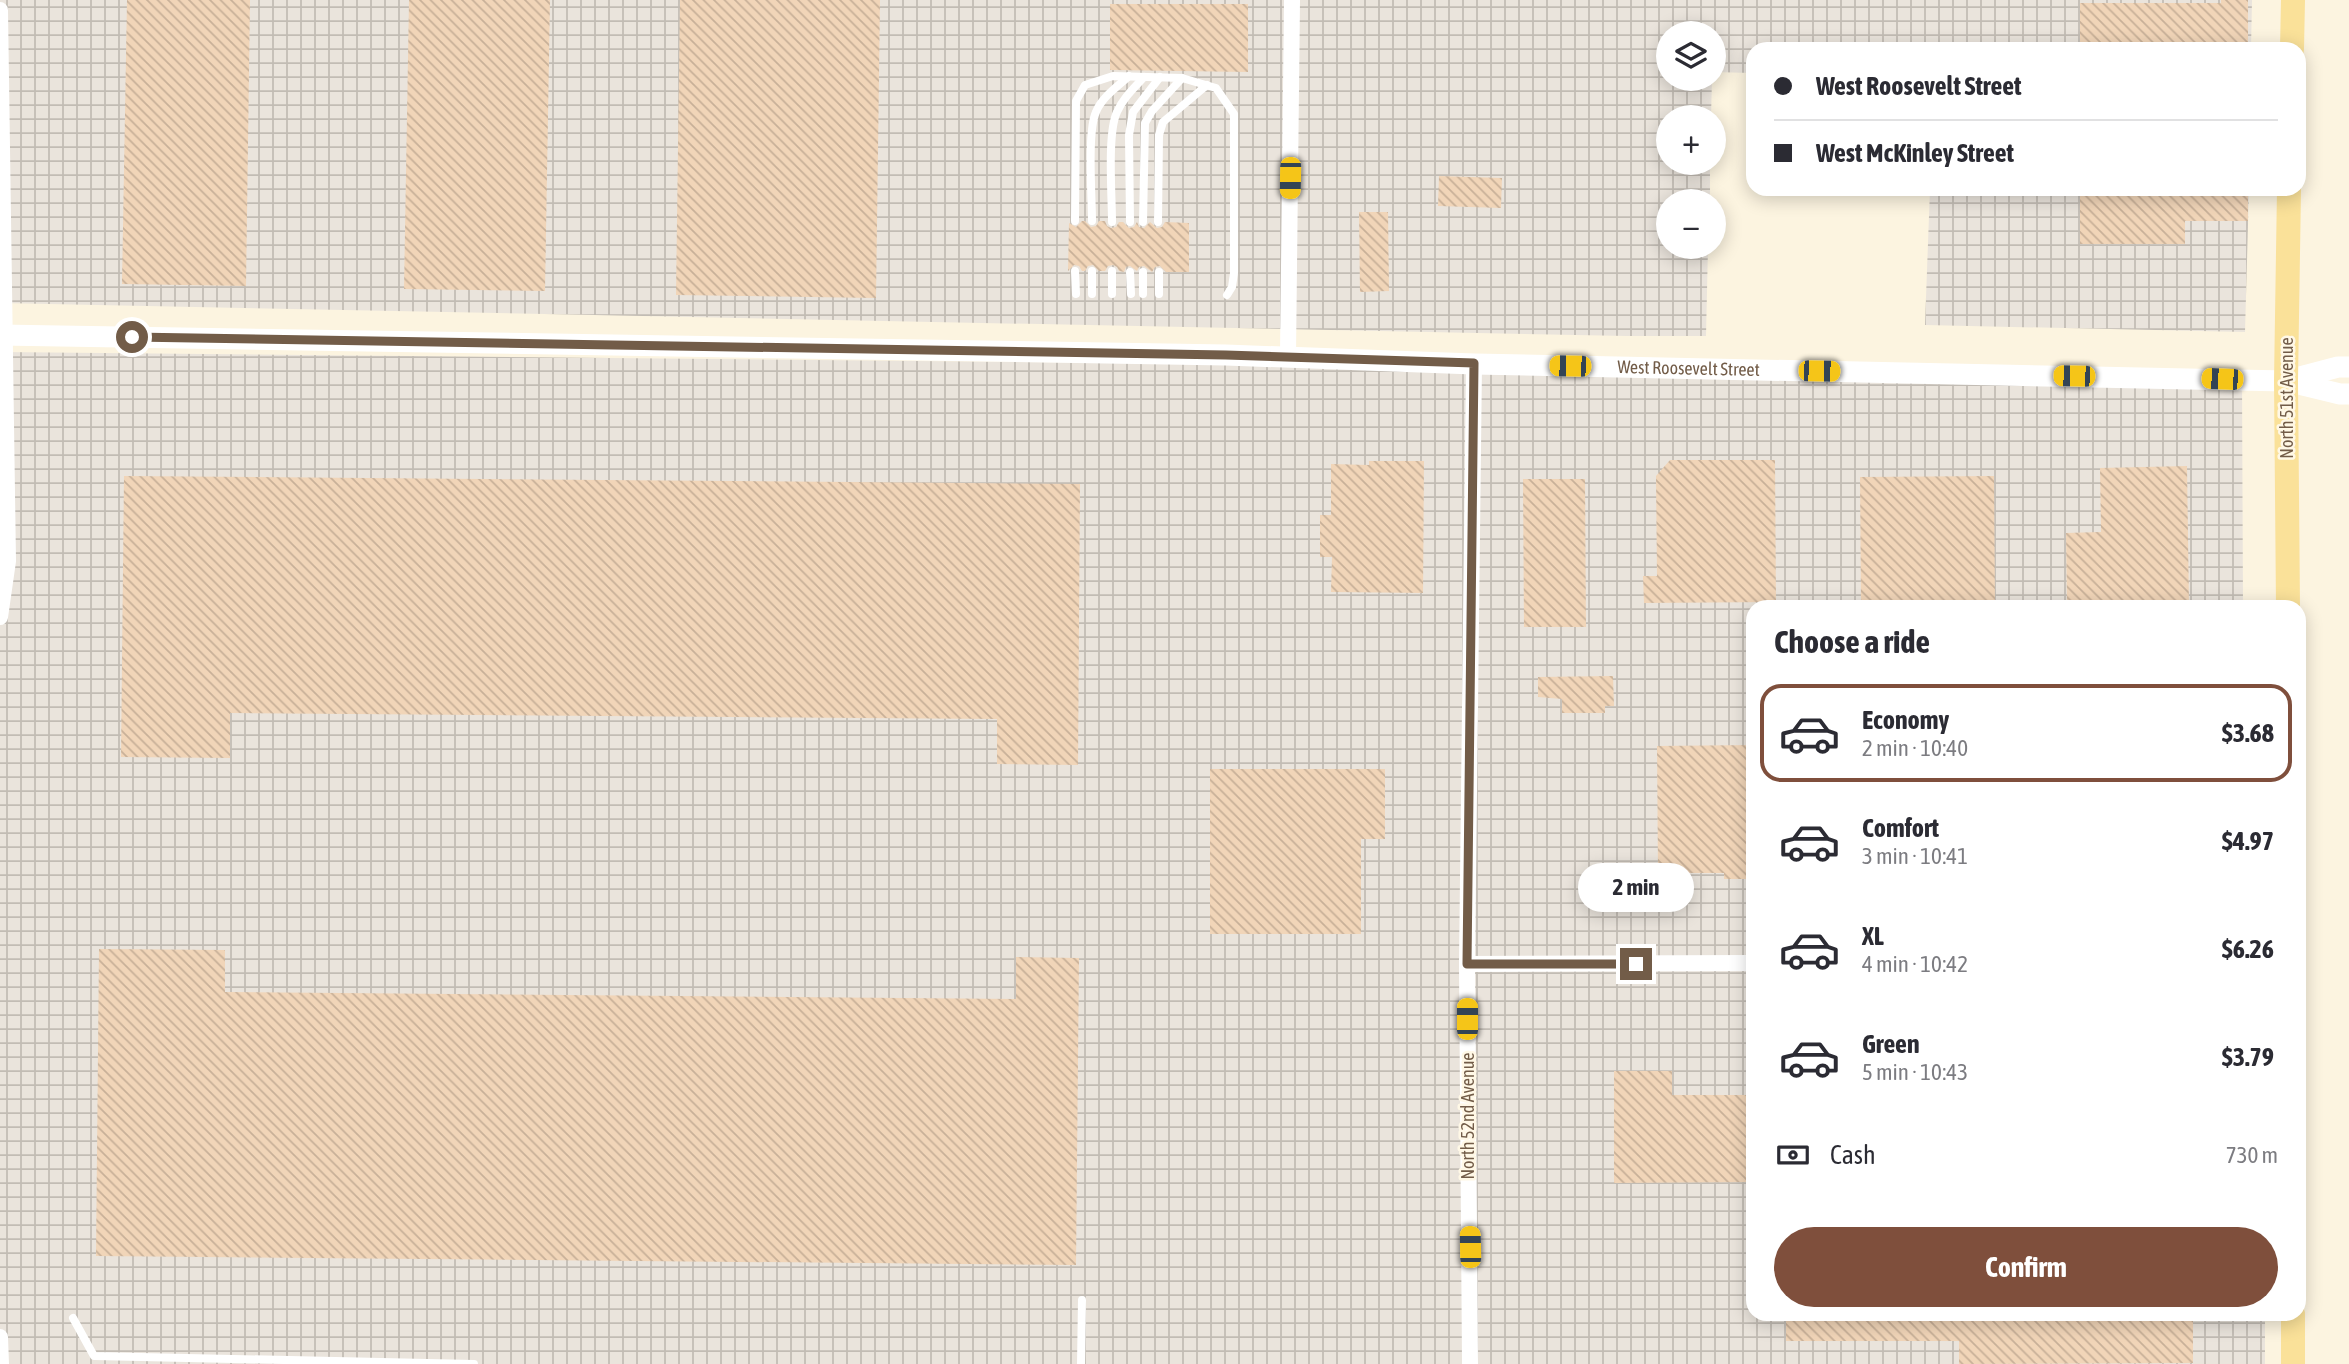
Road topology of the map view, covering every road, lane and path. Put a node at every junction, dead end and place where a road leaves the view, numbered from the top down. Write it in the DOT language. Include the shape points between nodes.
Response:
graph roads {
  1 [pos="1292,0"];
  2 [pos="2293,0"];
  3 [pos="0,10"];
  4 [pos="2292,42"];
  5 [pos="1129,76"];
  6 [pos="1144,77"];
  7 [pos="1160,77"];
  8 [pos="1182,78"];
  9 [pos="1207,85"];
  10 [pos="2289,196"];
  11 [pos="1075,221"];
  12 [pos="1092,221"];
  13 [pos="1112,222"];
  14 [pos="1130,222"];
  15 [pos="1143,222"];
  16 [pos="1158,222"];
  17 [pos="1075,271"];
  18 [pos="1092,271"];
  19 [pos="1112,271"];
  20 [pos="1130,272"];
  21 [pos="1143,272"];
  22 [pos="1159,272"];
  23 [pos="1076,294"];
  24 [pos="1093,294"];
  25 [pos="1112,295"];
  26 [pos="1131,295"];
  27 [pos="1143,295"];
  28 [pos="1160,295"];
  29 [pos="1227,295"];
  30 [pos="3,335"];
  31 [pos="1288,356"];
  32 [pos="1474,363"];
  33 [pos="2349,367"];
  34 [pos="2286,380"];
  35 [pos="2349,394"];
  36 [pos="2288,600"];
  37 [pos="0,617"];
  38 [pos="1746,963"];
  39 [pos="1467,964"];
  40 [pos="1082,1300"];
  41 [pos="73,1318"];
  42 [pos="2293,1321"];
  43 [pos="0,1338"];
  44 [pos="1,1364"];
  45 [pos="474,1364"];
  46 [pos="1081,1364"];
  47 [pos="1471,1364"];
  48 [pos="2293,1364"];
  1 -- 31 [label="street"];
  2 -- 4 [label="main road"];
  3 -- 30 [label="street"];
  5 -- 6 [label="lane"];
  5 -- 11 [label="lane" via="1085,85 1076,102"];
  5 -- 12 [label="lane" via="1096,111"];
  6 -- 7 [label="lane"];
  6 -- 13 [label="lane" via="1116,114 1112,131"];
  7 -- 8 [label="lane"];
  7 -- 14 [label="lane" via="1133,112"];
  8 -- 9 [label="lane"];
  8 -- 15 [label="lane" via="1145,123"];
  9 -- 16 [label="lane" via="1163,122"];
  9 -- 29 [label="lane" via="1216,88 1234,114 1234,273"];
  10 -- 34 [label="main road, North 51st Avenue"];
  17 -- 23 [label="lane"];
  18 -- 24 [label="lane"];
  19 -- 25 [label="lane"];
  20 -- 26 [label="lane"];
  21 -- 27 [label="lane"];
  22 -- 28 [label="lane"];
  30 -- 31 [label="street, West Roosevelt Street"];
  30 -- 37 [label="street" via="8,561"];
  31 -- 32 [label="street, West Roosevelt Street"];
  32 -- 34 [label="street, West Roosevelt Street"];
  32 -- 39 [label="street, North 52nd Avenue"];
  33 -- 34 [label="street, West Roosevelt Street"];
  34 -- 35 [label="street, West Roosevelt Street"];
  34 -- 36 [label="main road, North 51st Avenue"];
  38 -- 39 [label="street"];
  39 -- 47 [label="street, North 52nd Avenue"];
  40 -- 46 [label="lane"];
  41 -- 45 [label="lane" via="94,1356"];
  42 -- 48 [label="main road"];
  43 -- 44 [label="street"];
}
